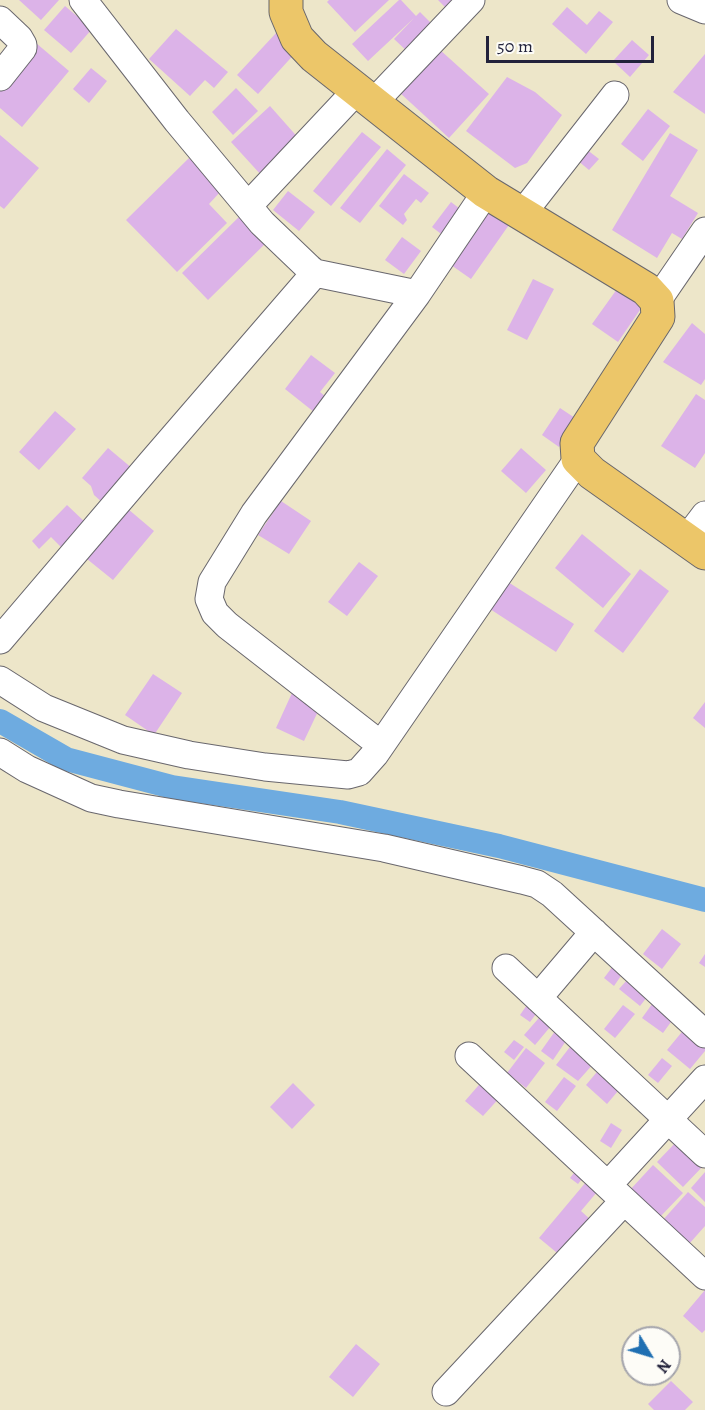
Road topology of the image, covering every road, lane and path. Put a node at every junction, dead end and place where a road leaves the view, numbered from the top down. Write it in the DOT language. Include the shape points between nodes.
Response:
graph roads {
  1 [pos="83,0"];
  2 [pos="286,0"];
  3 [pos="471,0"];
  4 [pos="681,0"];
  5 [pos="705,10"];
  6 [pos="0,21"];
  7 [pos="0,77"];
  8 [pos="615,94"];
  9 [pos="365,97"];
  10 [pos="486,192"];
  11 [pos="248,206"];
  12 [pos="522,214"];
  13 [pos="705,231"];
  14 [pos="315,273"];
  15 [pos="417,294"];
  16 [pos="657,301"];
  17 [pos="578,459"];
  18 [pos="699,536"];
  19 [pos="0,640"];
  20 [pos="0,680"];
  21 [pos="381,745"];
  22 [pos="0,752"];
  23 [pos="594,932"];
  24 [pos="506,968"];
  25 [pos="538,998"];
  26 [pos="705,1034"];
  27 [pos="468,1056"];
  28 [pos="705,1079"];
  29 [pos="668,1120"];
  30 [pos="705,1154"];
  31 [pos="616,1193"];
  32 [pos="705,1276"];
  33 [pos="446,1392"];
  1 -- 11 [label="street"];
  2 -- 9 [label="main road" via="286,12 297,38"];
  3 -- 9 [label="street"];
  4 -- 5 [label="street"];
  6 -- 7 [label="street" via="23,45"];
  8 -- 12 [label="street"];
  9 -- 10 [label="main road"];
  9 -- 11 [label="street"];
  10 -- 12 [label="main road"];
  10 -- 15 [label="street"];
  11 -- 14 [label="street"];
  12 -- 16 [label="main road" via="646,289"];
  13 -- 16 [label="street"];
  14 -- 15 [label="street"];
  14 -- 19 [label="street"];
  15 -- 21 [label="street" via="254,514 213,582 209,599 215,613 227,625"];
  16 -- 17 [label="main road" via="658,317 577,443"];
  17 -- 18 [label="main road" via="592,473"];
  17 -- 21 [label="street"];
  20 -- 21 [label="street" via="44,708 123,740 189,755 348,775 368,764"];
  22 -- 23 [label="street" via="91,798 384,848 537,884"];
  23 -- 25 [label="street"];
  23 -- 26 [label="street"];
  24 -- 25 [label="street"];
  25 -- 29 [label="street"];
  27 -- 31 [label="street"];
  28 -- 29 [label="street"];
  29 -- 30 [label="street"];
  29 -- 31 [label="street"];
  31 -- 32 [label="street"];
  31 -- 33 [label="street"];
}
